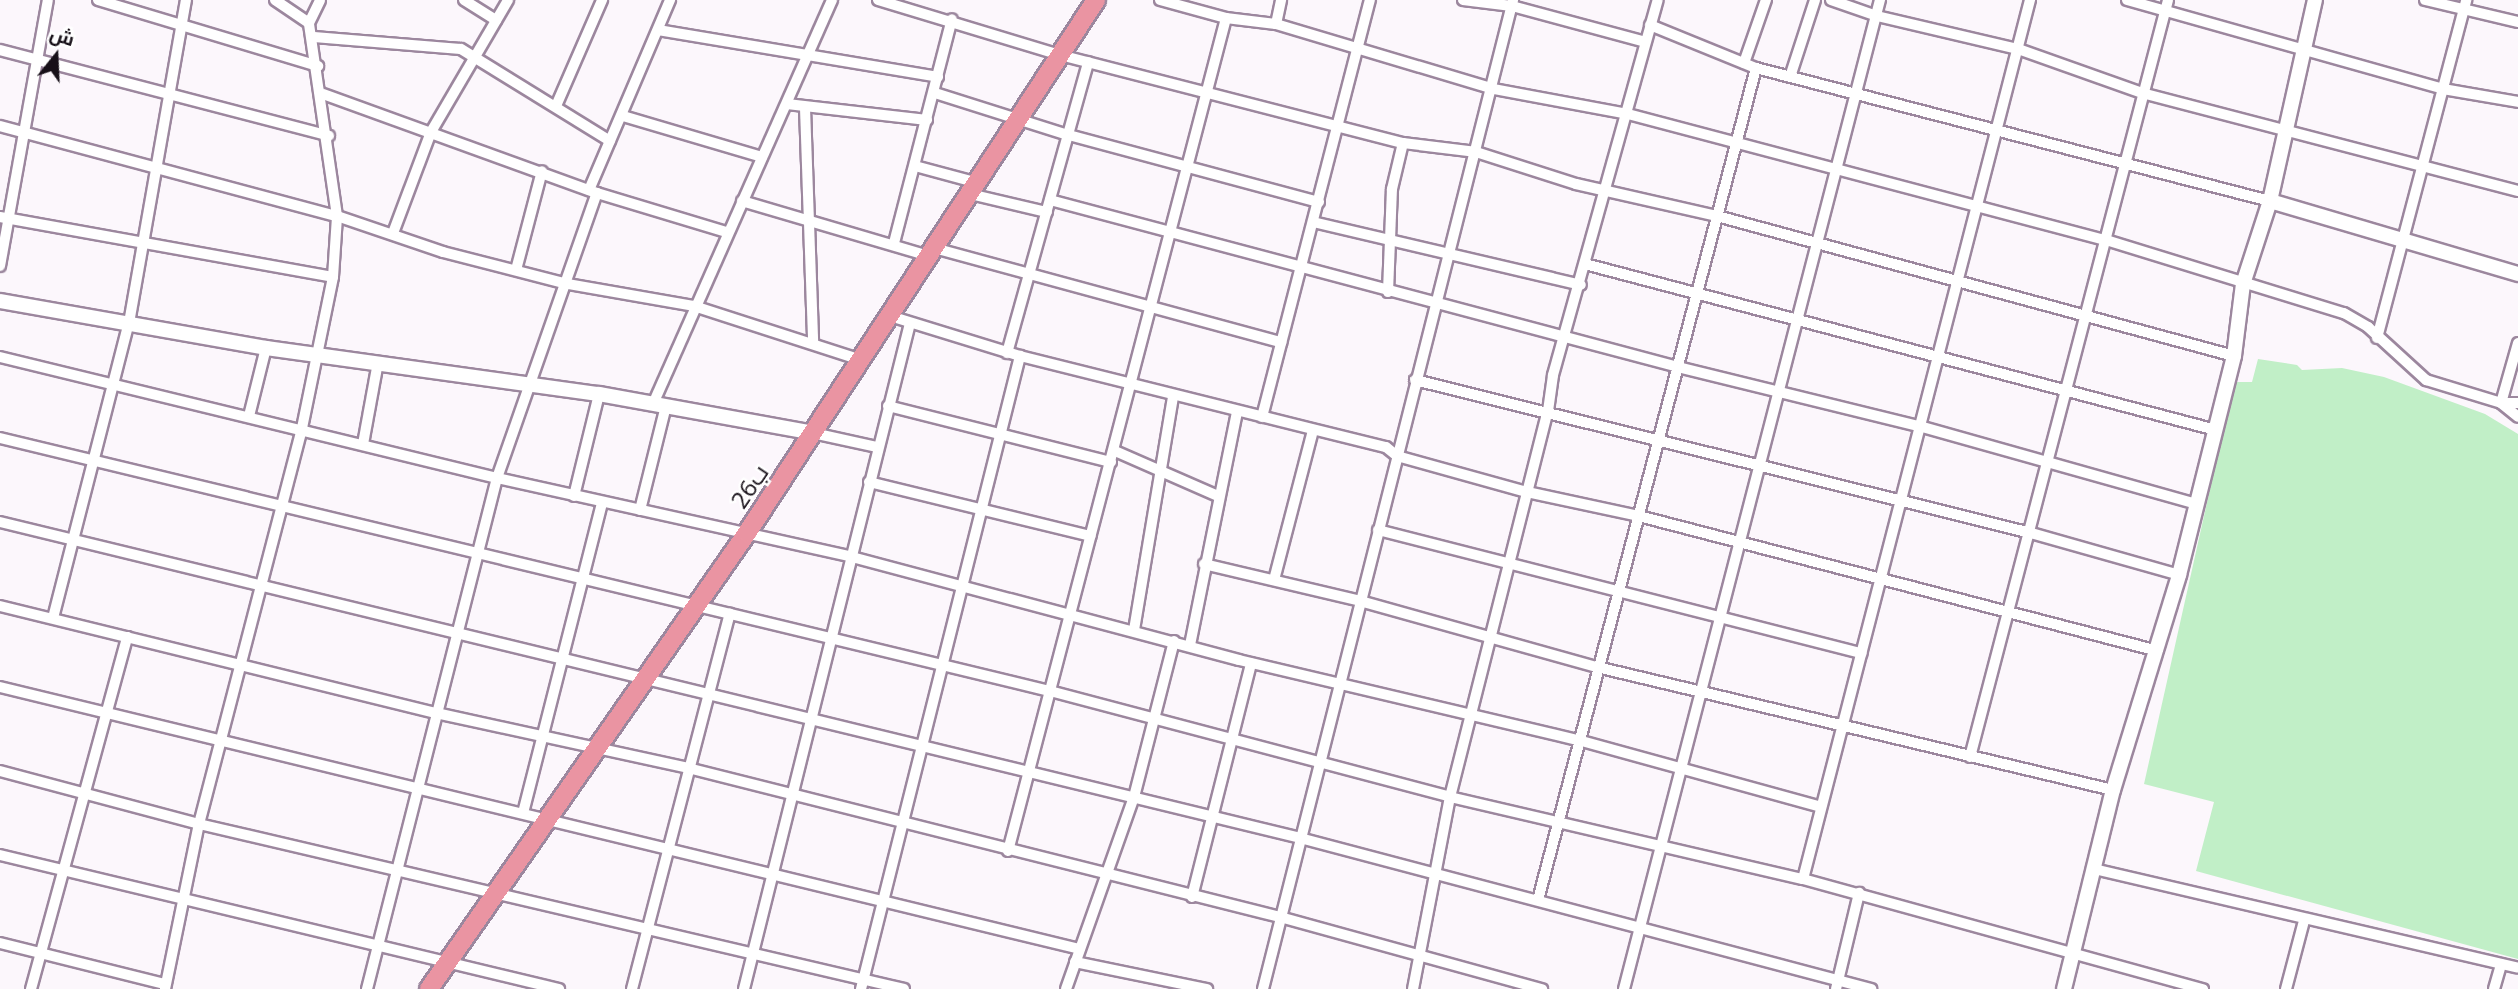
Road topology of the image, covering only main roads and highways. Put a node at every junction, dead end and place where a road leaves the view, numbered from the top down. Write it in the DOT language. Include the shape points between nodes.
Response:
graph roads {
  1 [pos="1096,0"];
  2 [pos="429,989"];
  1 -- 2 [label="highway, 26ب" via="747,533"];
}
